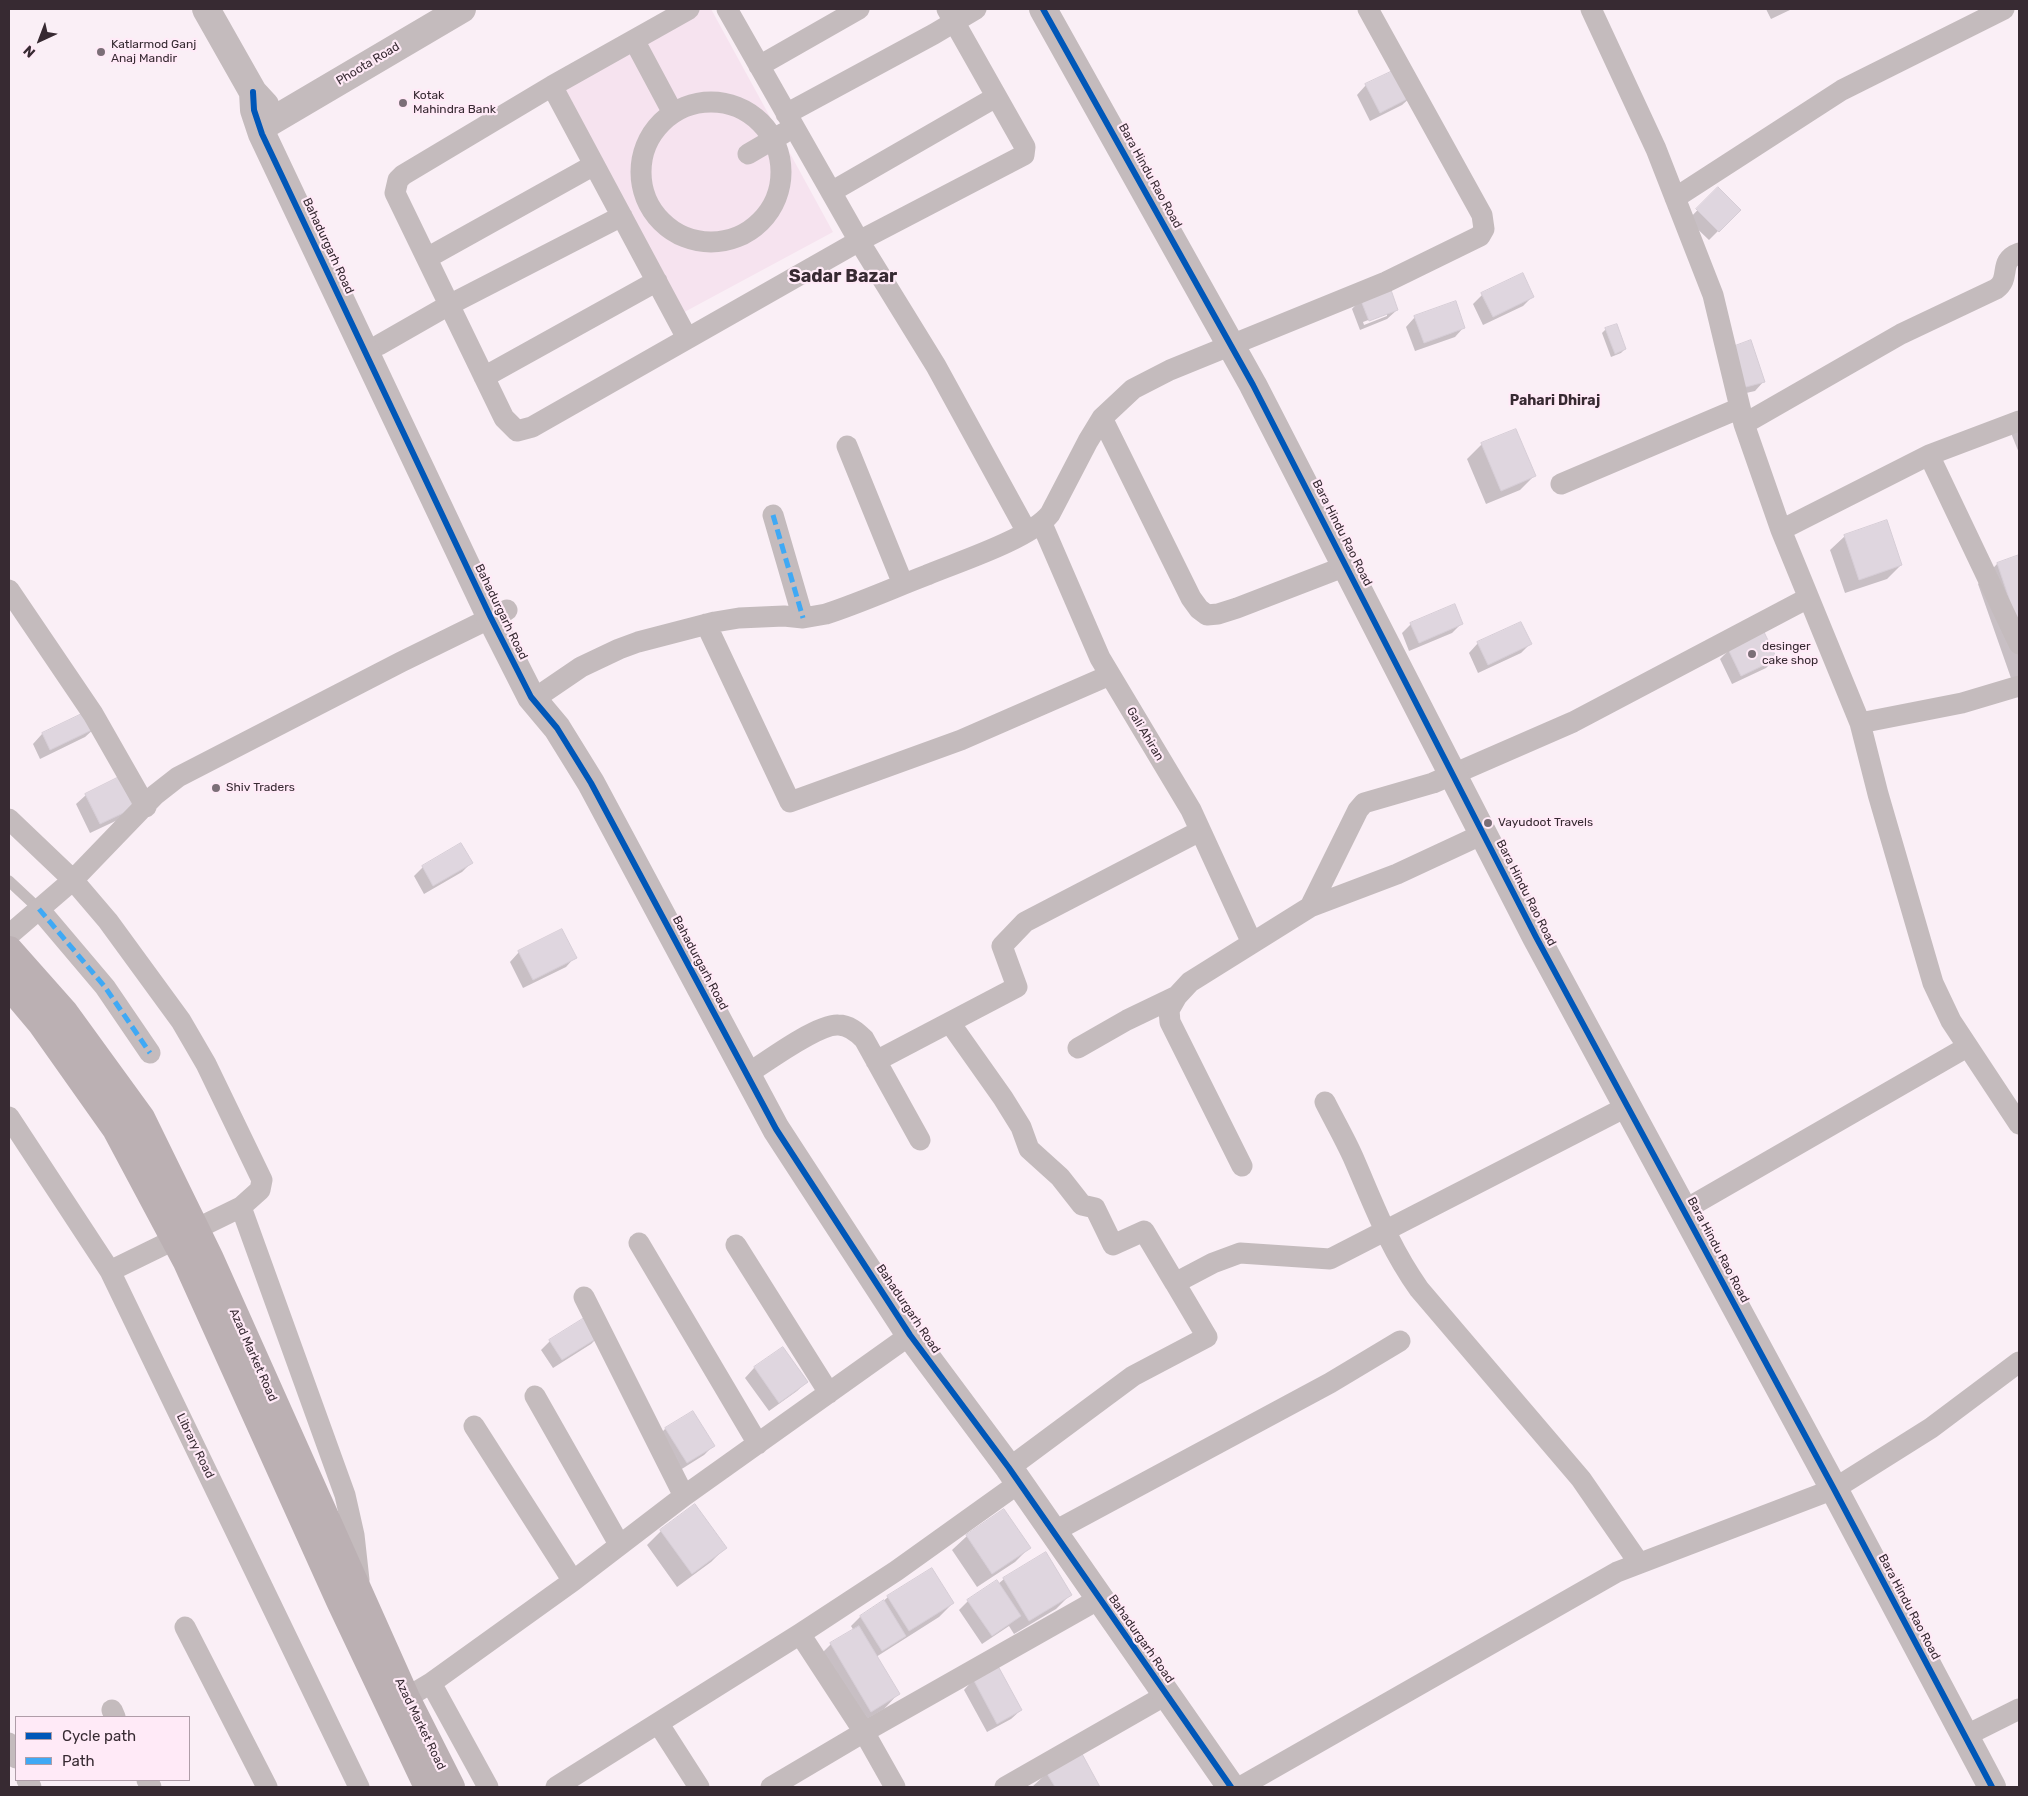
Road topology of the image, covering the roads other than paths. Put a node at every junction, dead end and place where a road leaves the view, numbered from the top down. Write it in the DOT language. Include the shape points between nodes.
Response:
graph roads {
  1 [pos="206,9"];
  2 [pos="426,9"];
  3 [pos="462,9"];
  4 [pos="689,9"];
  5 [pos="727,9"];
  6 [pos="859,9"];
  7 [pos="976,9"];
  8 [pos="1043,9"];
  9 [pos="1368,9"];
  10 [pos="1591,9"];
  11 [pos="2004,9"];
  12 [pos="950,15"];
  13 [pos="634,40"];
  14 [pos="759,66"];
  15 [pos="552,86"];
  16 [pos="996,98"];
  17 [pos="261,111"];
  18 [pos="673,113"];
  19 [pos="790,121"];
  20 [pos="773,140"];
  21 [pos="748,154"];
  22 [pos="594,166"];
  23 [pos="831,192"];
  24 [pos="1674,198"];
  25 [pos="649,205"];
  26 [pos="623,217"];
  27 [pos="860,241"];
  28 [pos="2019,253"];
  29 [pos="427,258"];
  30 [pos="657,281"];
  31 [pos="449,305"];
  32 [pos="688,338"];
  33 [pos="379,345"];
  34 [pos="1232,346"];
  35 [pos="484,377"];
  36 [pos="1742,416"];
  37 [pos="1102,418"];
  38 [pos="2019,422"];
  39 [pos="847,446"];
  40 [pos="1929,455"];
  41 [pos="1561,484"];
  42 [pos="773,516"];
  43 [pos="1034,528"];
  44 [pos="1781,530"];
  45 [pos="1346,566"];
  46 [pos="903,584"];
  47 [pos="9,590"];
  48 [pos="1808,598"];
  49 [pos="499,614"];
  50 [pos="803,618"];
  51 [pos="706,624"];
  52 [pos="2019,644"];
  53 [pos="1110,675"];
  54 [pos="2019,686"];
  55 [pos="540,695"];
  56 [pos="1860,723"];
  57 [pos="1452,774"];
  58 [pos="146,806"];
  59 [pos="9,819"];
  60 [pos="1200,831"];
  61 [pos="1483,834"];
  62 [pos="73,880"];
  63 [pos="9,881"];
  64 [pos="1310,906"];
  65 [pos="39,909"];
  66 [pos="9,934"];
  67 [pos="1252,942"];
  68 [pos="9,950"];
  69 [pos="9,985"];
  70 [pos="1177,996"];
  71 [pos="950,1023"];
  72 [pos="1967,1047"];
  73 [pos="1078,1048"];
  74 [pos="150,1054"];
  75 [pos="876,1061"];
  76 [pos="746,1075"];
  77 [pos="1325,1102"];
  78 [pos="1628,1106"];
  79 [pos="9,1117"];
  80 [pos="2019,1124"];
  81 [pos="920,1140"];
  82 [pos="1242,1166"];
  83 [pos="241,1207"];
  84 [pos="1684,1210"];
  85 [pos="1384,1232"];
  86 [pos="185,1234"];
  87 [pos="639,1243"];
  88 [pos="736,1245"];
  89 [pos="110,1271"];
  90 [pos="1175,1283"];
  91 [pos="584,1297"];
  92 [pos="910,1335"];
  93 [pos="1400,1341"];
  94 [pos="2019,1362"];
  95 [pos="829,1393"];
  96 [pos="535,1396"];
  97 [pos="474,1426"];
  98 [pos="758,1444"];
  99 [pos="1014,1475"];
  100 [pos="1834,1489"];
  101 [pos="684,1496"];
  102 [pos="1053,1532"];
  103 [pos="618,1544"];
  104 [pos="1639,1564"];
  105 [pos="572,1582"];
  106 [pos="361,1595"];
  107 [pos="1099,1599"];
  108 [pos="185,1627"];
  109 [pos="800,1634"];
  110 [pos="431,1683"];
  111 [pos="1166,1695"];
  112 [pos="406,1698"];
  113 [pos="2019,1709"];
  114 [pos="658,1723"];
  115 [pos="864,1732"];
  116 [pos="1965,1736"];
  117 [pos="9,1743"];
  118 [pos="15,1756"];
  119 [pos="266,1787"];
  120 [pos="360,1787"];
  121 [pos="428,1787"];
  122 [pos="451,1787"];
  123 [pos="488,1787"];
  124 [pos="556,1787"];
  125 [pos="699,1787"];
  126 [pos="771,1787"];
  127 [pos="895,1787"];
  128 [pos="1004,1787"];
  129 [pos="1231,1787"];
  130 [pos="1240,1787"];
  131 [pos="1992,1787"];
  1 -- 17 [label="street, Bahadurgarh Road"];
  2 -- 17 [label="street, Phoota Road"];
  3 -- 17 [label="street, Phoota Road"];
  4 -- 13 [label="street"];
  5 -- 14 [label="street, Gali Ahiran"];
  6 -- 14 [label="street"];
  7 -- 12 [label="street"];
  8 -- 34 [label="street, Bara Hindu Rao Road"];
  9 -- 34 [label="street" via="1482,215 1484,229 1472,241 1386,282"];
  10 -- 24 [label="street" via="1656,149"];
  11 -- 24 [label="street" via="1842,90"];
  12 -- 16 [label="street"];
  12 -- 19 [label="street" via="934,34"];
  13 -- 15 [label="street"];
  13 -- 18 [label="street"];
  14 -- 19 [label="street, Gali Ahiran"];
  15 -- 22 [label="street"];
  15 -- 29 [label="street" via="398,180 395,193"];
  16 -- 23 [label="street"];
  16 -- 27 [label="street" via="1025,147 1024,155"];
  17 -- 33 [label="street, Bahadurgarh Road"];
  17 -- 49 [label="street, Bahadurgarh Road"];
  18 -- 20 [label="street" via="686,106 709,101 732,104 752,114"];
  18 -- 25 [label="street" via="650,136 642,158 641,182"];
  19 -- 20 [label="street"];
  19 -- 23 [label="street, Gali Ahiran"];
  20 -- 21 [label="street"];
  20 -- 25 [label="street" via="778,150 781,173 778,195 767,214 751,230 730,240 707,242 683,236 663,224"];
  22 -- 26 [label="street"];
  22 -- 29 [label="street"];
  23 -- 27 [label="street, Gali Ahiran"];
  24 -- 36 [label="street" via="1713,296"];
  25 -- 26 [label="street"];
  26 -- 30 [label="street"];
  26 -- 31 [label="street"];
  27 -- 32 [label="street"];
  27 -- 43 [label="street, Gali Ahiran"];
  28 -- 36 [label="street" via="2007,261 2004,281 1996,289"];
  29 -- 31 [label="street"];
  30 -- 32 [label="street"];
  30 -- 35 [label="street"];
  31 -- 33 [label="street"];
  31 -- 35 [label="street"];
  32 -- 35 [label="street" via="523,430 517,431 508,424"];
  33 -- 49 [label="street, Bahadurgarh Road"];
  34 -- 37 [label="street" via="1170,370 1133,389"];
  34 -- 45 [label="street, Bara Hindu Rao Road"];
  36 -- 41 [label="street"];
  36 -- 44 [label="street"];
  37 -- 43 [label="street" via="1059,500"];
  37 -- 45 [label="street" via="1191,598 1207,615 1236,608"];
  38 -- 40 [label="street"];
  39 -- 46 [label="street"];
  40 -- 44 [label="street"];
  40 -- 52 [label="street"];
  42 -- 50 [label="street"];
  43 -- 46 [label="street"];
  43 -- 53 [label="street, Gali Ahiran"];
  44 -- 48 [label="street"];
  45 -- 57 [label="street, Bara Hindu Rao Road"];
  46 -- 50 [label="street" via="847,607"];
  47 -- 58 [label="street" via="93,714"];
  48 -- 56 [label="street"];
  48 -- 57 [label="street" via="1573,722"];
  49 -- 55 [label="street, Bahadurgarh Road"];
  49 -- 58 [label="street" via="178,777"];
  50 -- 51 [label="street" via="739,618"];
  51 -- 53 [label="street" via="790,802 961,740"];
  51 -- 55 [label="street" via="619,649 580,667"];
  53 -- 60 [label="street, Gali Ahiran" via="1191,810"];
  54 -- 56 [label="street" via="1962,703"];
  55 -- 76 [label="street, Bahadurgarh Road" via="591,783"];
  56 -- 72 [label="street" via="1933,983 1950,1021"];
  57 -- 61 [label="street, Bara Hindu Rao Road"];
  57 -- 64 [label="street" via="1433,783 1364,803"];
  58 -- 62 [label="street"];
  59 -- 62 [label="street"];
  60 -- 67 [label="street, Gali Ahiran"];
  60 -- 71 [label="street" via="1025,922 1002,946 1017,987"];
  61 -- 64 [label="street" via="1397,874"];
  61 -- 78 [label="street, Bara Hindu Rao Road"];
  62 -- 65 [label="street"];
  62 -- 83 [label="street" via="108,921 181,1021 206,1064 262,1180 260,1190"];
  63 -- 65 [label="lane"];
  64 -- 67 [label="street"];
  65 -- 66 [label="street"];
  65 -- 74 [label="street" via="105,987"];
  67 -- 70 [label="street" via="1190,982"];
  68 -- 86 [label="main road, Azad Market Road" via="64,1012 141,1118"];
  69 -- 86 [label="main road, Azad Market Road" via="41,1022"];
  70 -- 73 [label="street"];
  70 -- 82 [label="street" via="1168,1010 1170,1022"];
  71 -- 75 [label="street"];
  71 -- 90 [label="street" via="1003,1098 1021,1127 1029,1149 1060,1177 1082,1205 1095,1208 1113,1245 1144,1231"];
  72 -- 80 [label="street"];
  72 -- 84 [label="street"];
  75 -- 76 [label="street" via="857,1032 837,1025 812,1034"];
  75 -- 81 [label="street"];
  76 -- 92 [label="street, Bahadurgarh Road" via="776,1129"];
  77 -- 85 [label="street"];
  78 -- 84 [label="street, Bara Hindu Rao Road"];
  78 -- 85 [label="street"];
  79 -- 89 [label="street, Library Road"];
  83 -- 86 [label="street"];
  83 -- 106 [label="street" via="345,1495 354,1535"];
  84 -- 100 [label="street, Bara Hindu Rao Road"];
  85 -- 90 [label="street" via="1330,1259 1240,1253"];
  85 -- 104 [label="street" via="1419,1289 1581,1479"];
  86 -- 89 [label="street"];
  86 -- 106 [label="main road, Azad Market Road"];
  86 -- 121 [label="main road, Azad Market Road" via="191,1271"];
  87 -- 98 [label="street"];
  88 -- 95 [label="street"];
  89 -- 120 [label="street, Library Road"];
  90 -- 99 [label="street" via="1207,1337 1133,1376"];
  91 -- 101 [label="street"];
  92 -- 95 [label="street"];
  92 -- 99 [label="street, Bahadurgarh Road"];
  93 -- 102 [label="street" via="1330,1383"];
  94 -- 100 [label="street" via="1931,1428"];
  95 -- 98 [label="street"];
  96 -- 103 [label="street"];
  97 -- 105 [label="street"];
  98 -- 101 [label="street"];
  99 -- 102 [label="street, Bahadurgarh Road"];
  99 -- 109 [label="street" via="896,1571"];
  100 -- 104 [label="street"];
  100 -- 116 [label="street, Bara Hindu Rao Road"];
  101 -- 103 [label="street"];
  102 -- 107 [label="street, Bahadurgarh Road"];
  103 -- 105 [label="street"];
  104 -- 130 [label="street" via="1617,1572"];
  105 -- 110 [label="street"];
  106 -- 112 [label="main road, Azad Market Road"];
  107 -- 111 [label="street, Bahadurgarh Road"];
  107 -- 115 [label="street"];
  108 -- 119 [label="street"];
  109 -- 114 [label="street"];
  109 -- 115 [label="street"];
  110 -- 112 [label="street"];
  110 -- 123 [label="street"];
  111 -- 128 [label="street"];
  111 -- 129 [label="street, Bahadurgarh Road"];
  112 -- 122 [label="main road, Azad Market Road"];
  113 -- 116 [label="street"];
  114 -- 124 [label="street"];
  114 -- 125 [label="street"];
  115 -- 126 [label="street"];
  115 -- 127 [label="street"];
  116 -- 131 [label="street, Bara Hindu Rao Road"];
  117 -- 118 [label="street"];
}
